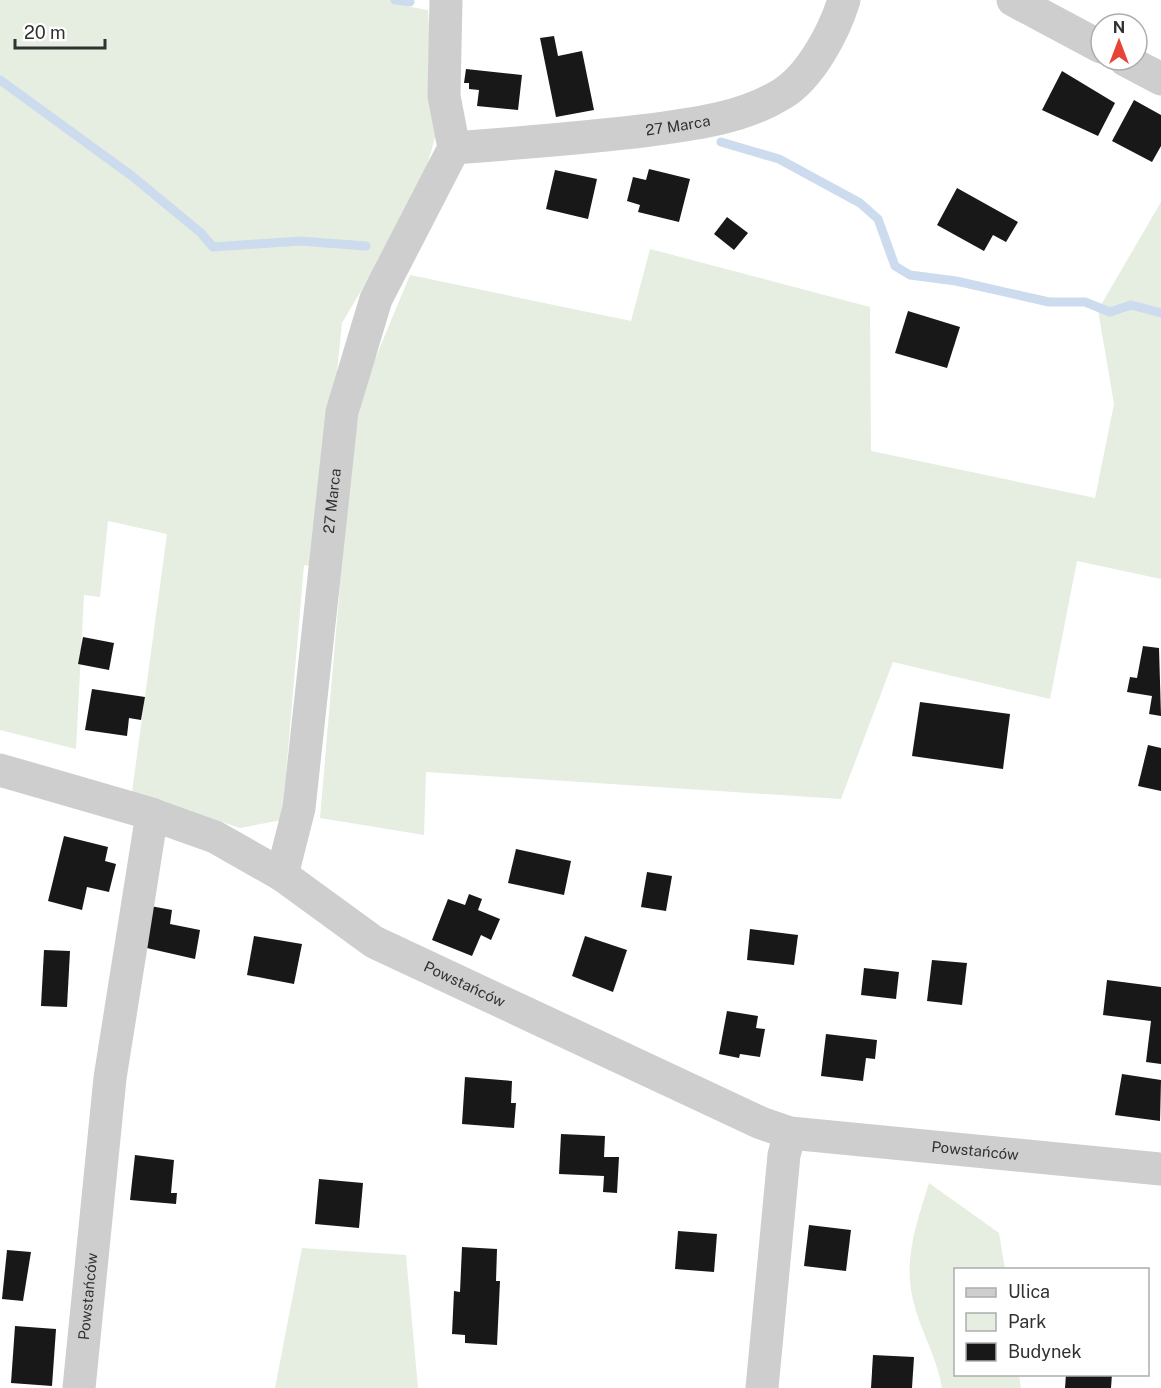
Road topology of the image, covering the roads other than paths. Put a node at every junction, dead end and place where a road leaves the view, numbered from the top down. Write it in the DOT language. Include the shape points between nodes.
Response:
graph roads {
  1 [pos="446,0"];
  2 [pos="844,0"];
  3 [pos="1013,0"];
  4 [pos="1089,41"];
  5 [pos="1147,72"];
  6 [pos="1161,80"];
  7 [pos="454,148"];
  8 [pos="0,770"];
  9 [pos="152,814"];
  10 [pos="282,875"];
  11 [pos="790,1133"];
  12 [pos="1161,1169"];
  13 [pos="79,1388"];
  14 [pos="762,1388"];
  1 -- 7 [label="street" via="444,96"];
  2 -- 7 [label="street, 27 Marca" via="821,54 784,93 745,111 703,123 617,134"];
  3 -- 4 [label="street"];
  5 -- 6 [label="street"];
  7 -- 10 [label="street, 27 Marca" via="376,299 342,412 299,808"];
  8 -- 9 [label="street, Powstańców"];
  9 -- 10 [label="street, Powstańców" via="215,837"];
  9 -- 13 [label="street, Powstańców" via="110,1078"];
  10 -- 11 [label="street, Powstańców" via="374,942"];
  11 -- 12 [label="street, Powstańców"];
  11 -- 14 [label="street" via="784,1155"];
}
